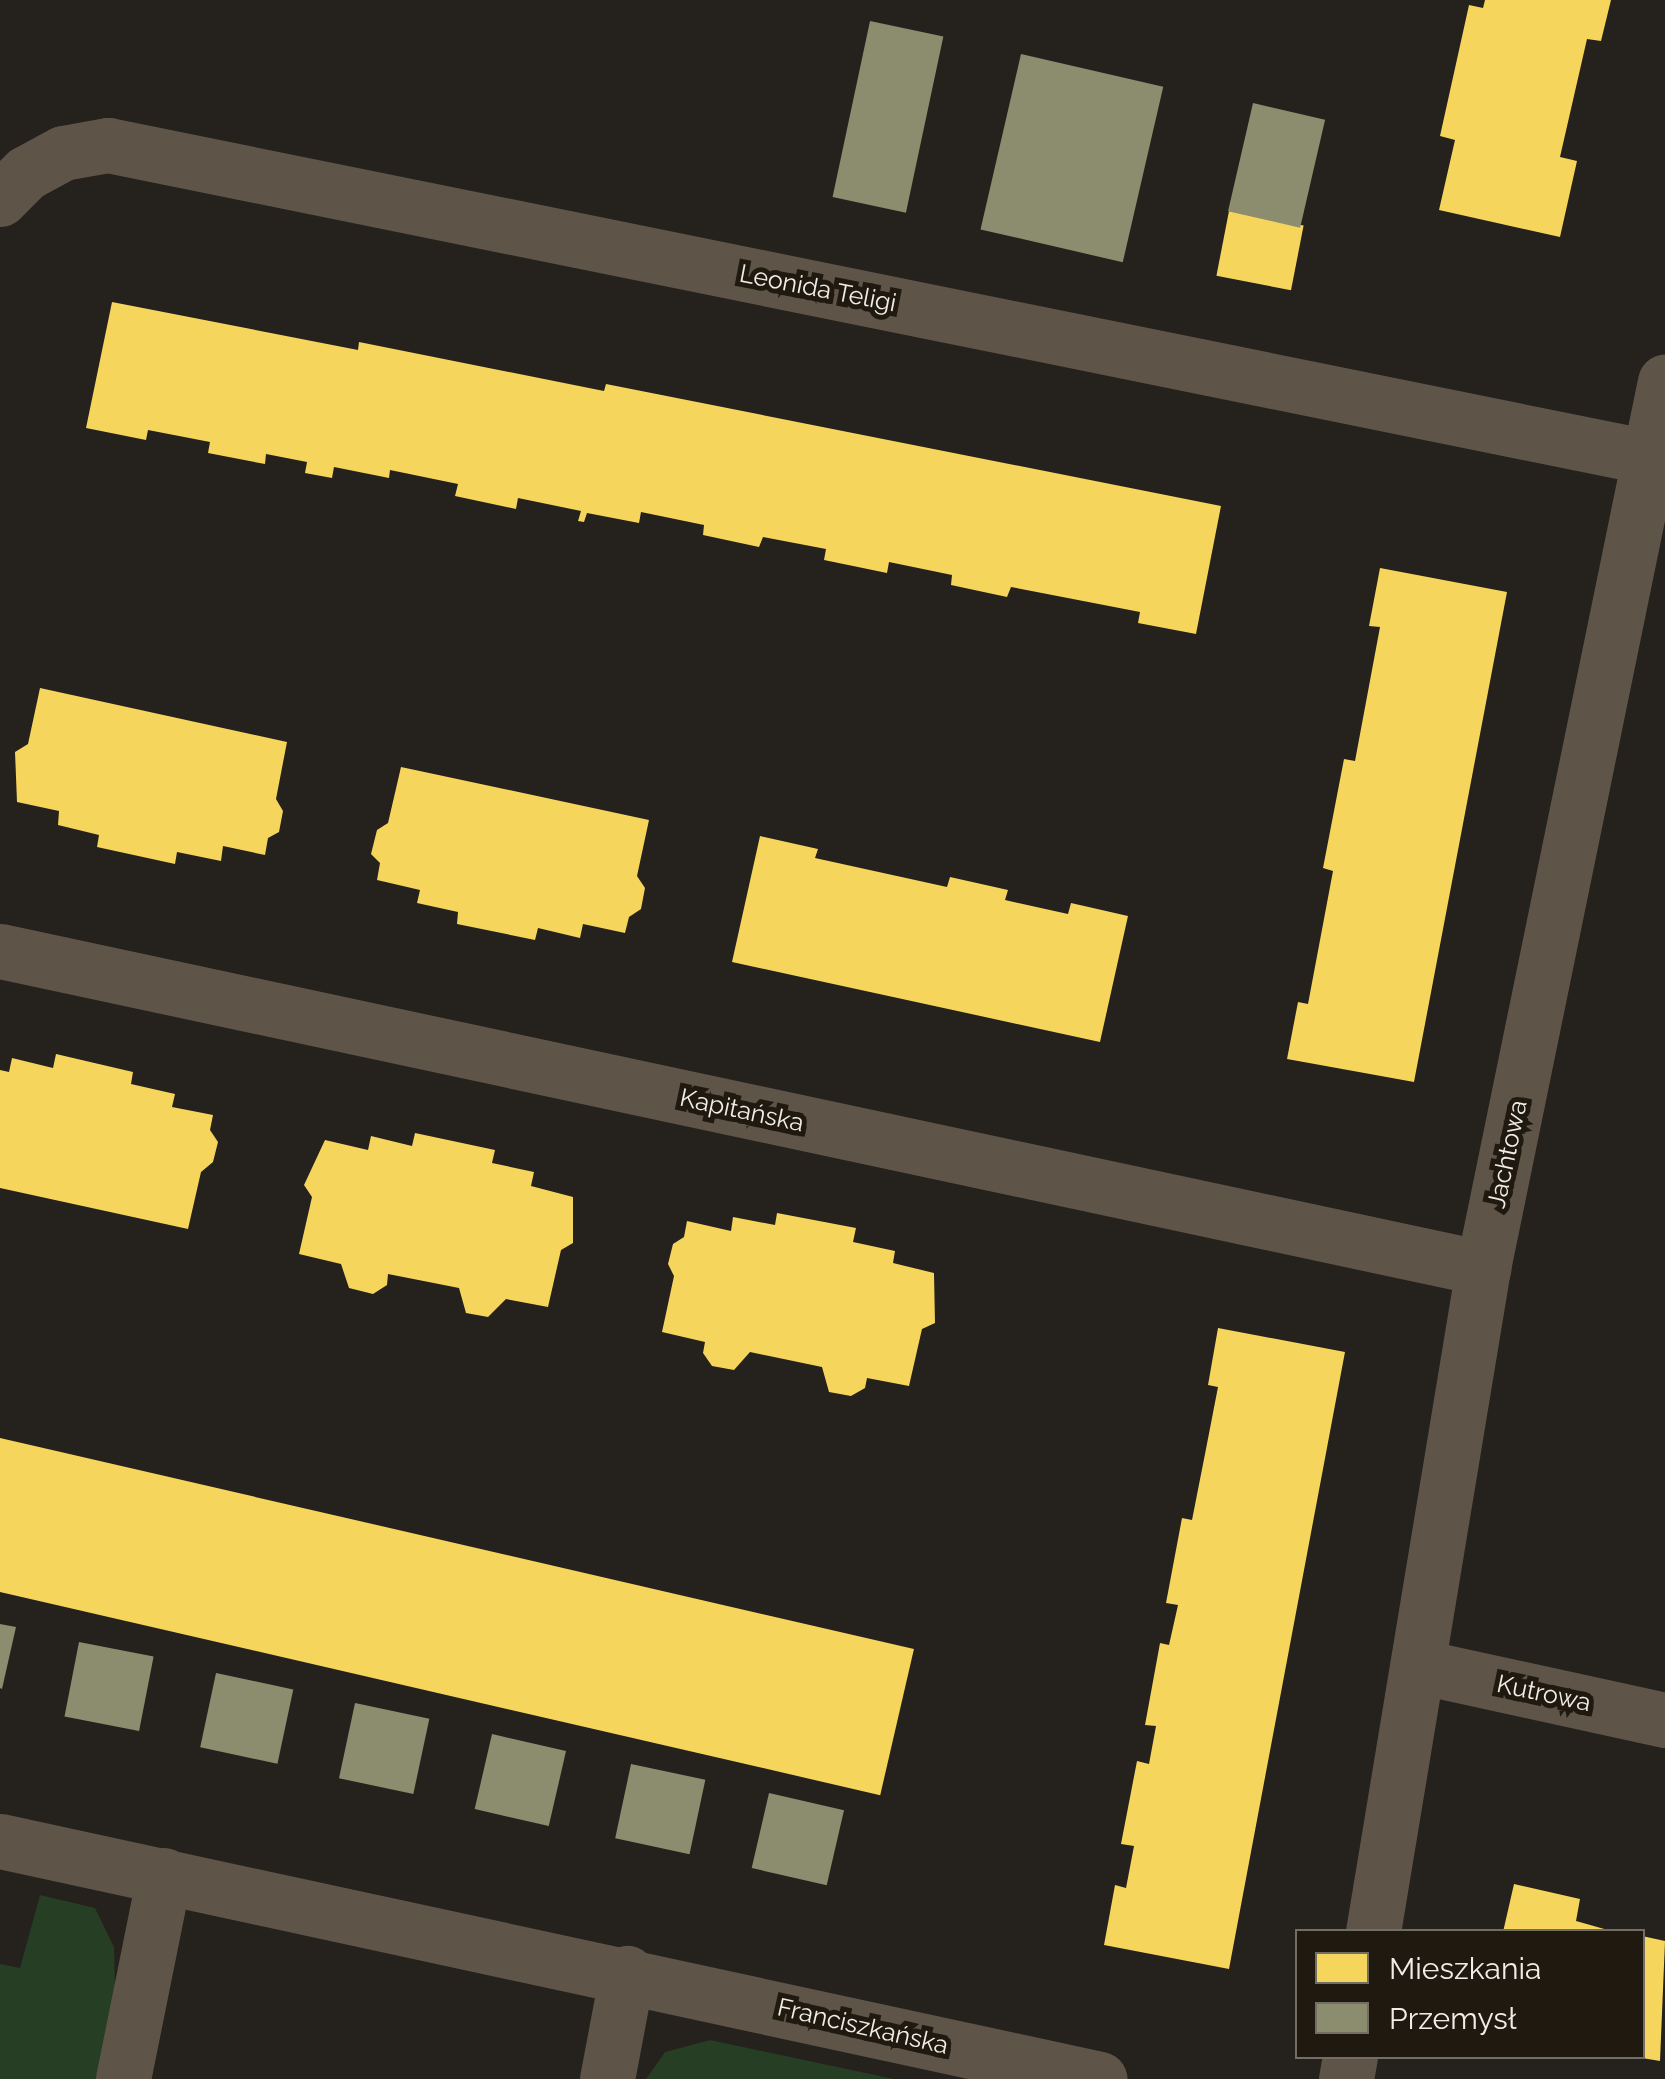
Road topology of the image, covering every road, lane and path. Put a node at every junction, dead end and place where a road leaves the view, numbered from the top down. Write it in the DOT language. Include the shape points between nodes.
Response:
graph roads {
  1 [pos="0,199"];
  2 [pos="1665,381"];
  3 [pos="1649,456"];
  4 [pos="0,952"];
  5 [pos="1483,1268"];
  6 [pos="1422,1667"];
  7 [pos="1665,1720"];
  8 [pos="0,1841"];
  9 [pos="164,1875"];
  10 [pos="1374,1929"];
  11 [pos="627,1974"];
  12 [pos="123,2079"];
  13 [pos="607,2079"];
  14 [pos="1100,2079"];
  1 -- 3 [label="street, Leonida Teligi" via="26,172 63,153 108,145"];
  2 -- 3 [label="street, Jachtowa"];
  3 -- 5 [label="street, Jachtowa"];
  4 -- 5 [label="street, Kapitańska"];
  5 -- 6 [label="street, Jachtowa"];
  6 -- 7 [label="street, Kutrowa"];
  6 -- 10 [label="street, Jachtowa"];
  8 -- 9 [label="street, Franciszkańska"];
  9 -- 11 [label="street, Franciszkańska"];
  9 -- 12 [label="street"];
  11 -- 13 [label="street"];
  11 -- 14 [label="street, Franciszkańska"];
}
